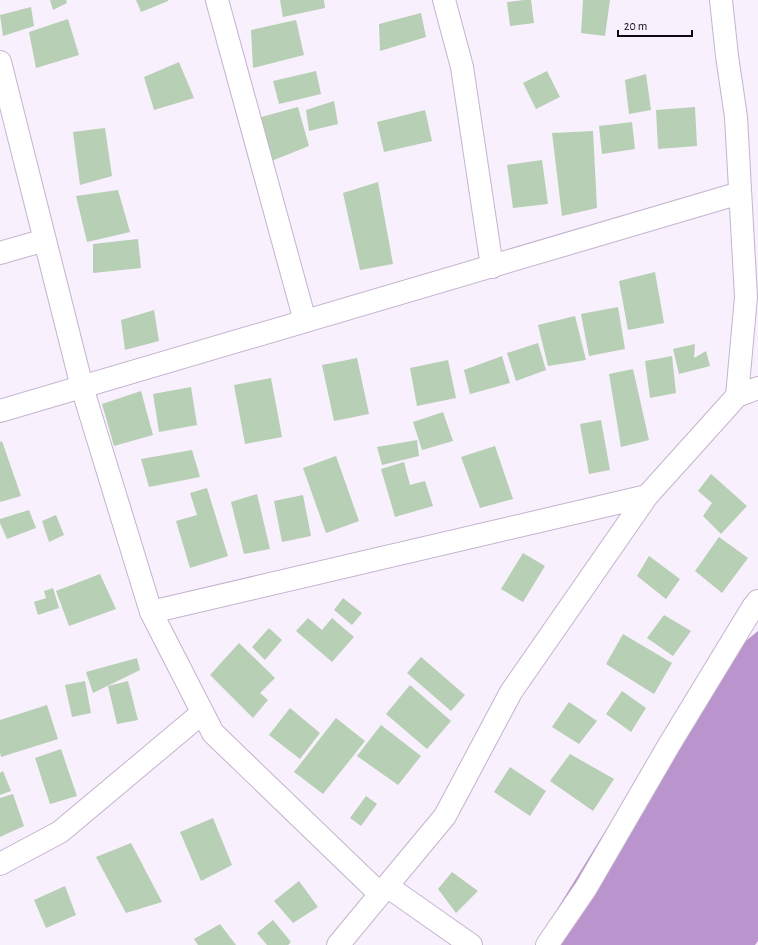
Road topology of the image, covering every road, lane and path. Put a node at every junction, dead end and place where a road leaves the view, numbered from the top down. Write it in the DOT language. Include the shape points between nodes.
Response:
graph roads {
  1 [pos="216,0"];
  2 [pos="444,0"];
  3 [pos="721,0"];
  4 [pos="0,62"];
  5 [pos="740,192"];
  6 [pos="45,240"];
  7 [pos="0,253"];
  8 [pos="492,267"];
  9 [pos="305,321"];
  10 [pos="82,387"];
  11 [pos="758,388"];
  12 [pos="737,396"];
  13 [pos="0,411"];
  14 [pos="647,496"];
  15 [pos="758,601"];
  16 [pos="151,612"];
  17 [pos="202,713"];
  18 [pos="0,864"];
  19 [pos="384,890"];
  20 [pos="338,945"];
  21 [pos="471,945"];
  22 [pos="547,945"];
  1 -- 9 [label="street"];
  2 -- 8 [label="street" via="462,67"];
  3 -- 5 [label="street" via="736,117"];
  4 -- 6 [label="street"];
  5 -- 8 [label="street"];
  5 -- 12 [label="street" via="746,297"];
  6 -- 7 [label="street"];
  6 -- 10 [label="street"];
  8 -- 9 [label="street"];
  9 -- 10 [label="street"];
  10 -- 13 [label="street"];
  10 -- 16 [label="street"];
  11 -- 12 [label="street"];
  12 -- 14 [label="street"];
  14 -- 16 [label="street"];
  14 -- 19 [label="street" via="510,692 445,816"];
  15 -- 22 [label="street" via="669,745 586,888"];
  16 -- 17 [label="street"];
  17 -- 18 [label="street" via="60,832"];
  17 -- 19 [label="street" via="213,733"];
  19 -- 20 [label="street"];
  19 -- 21 [label="street"];
}
